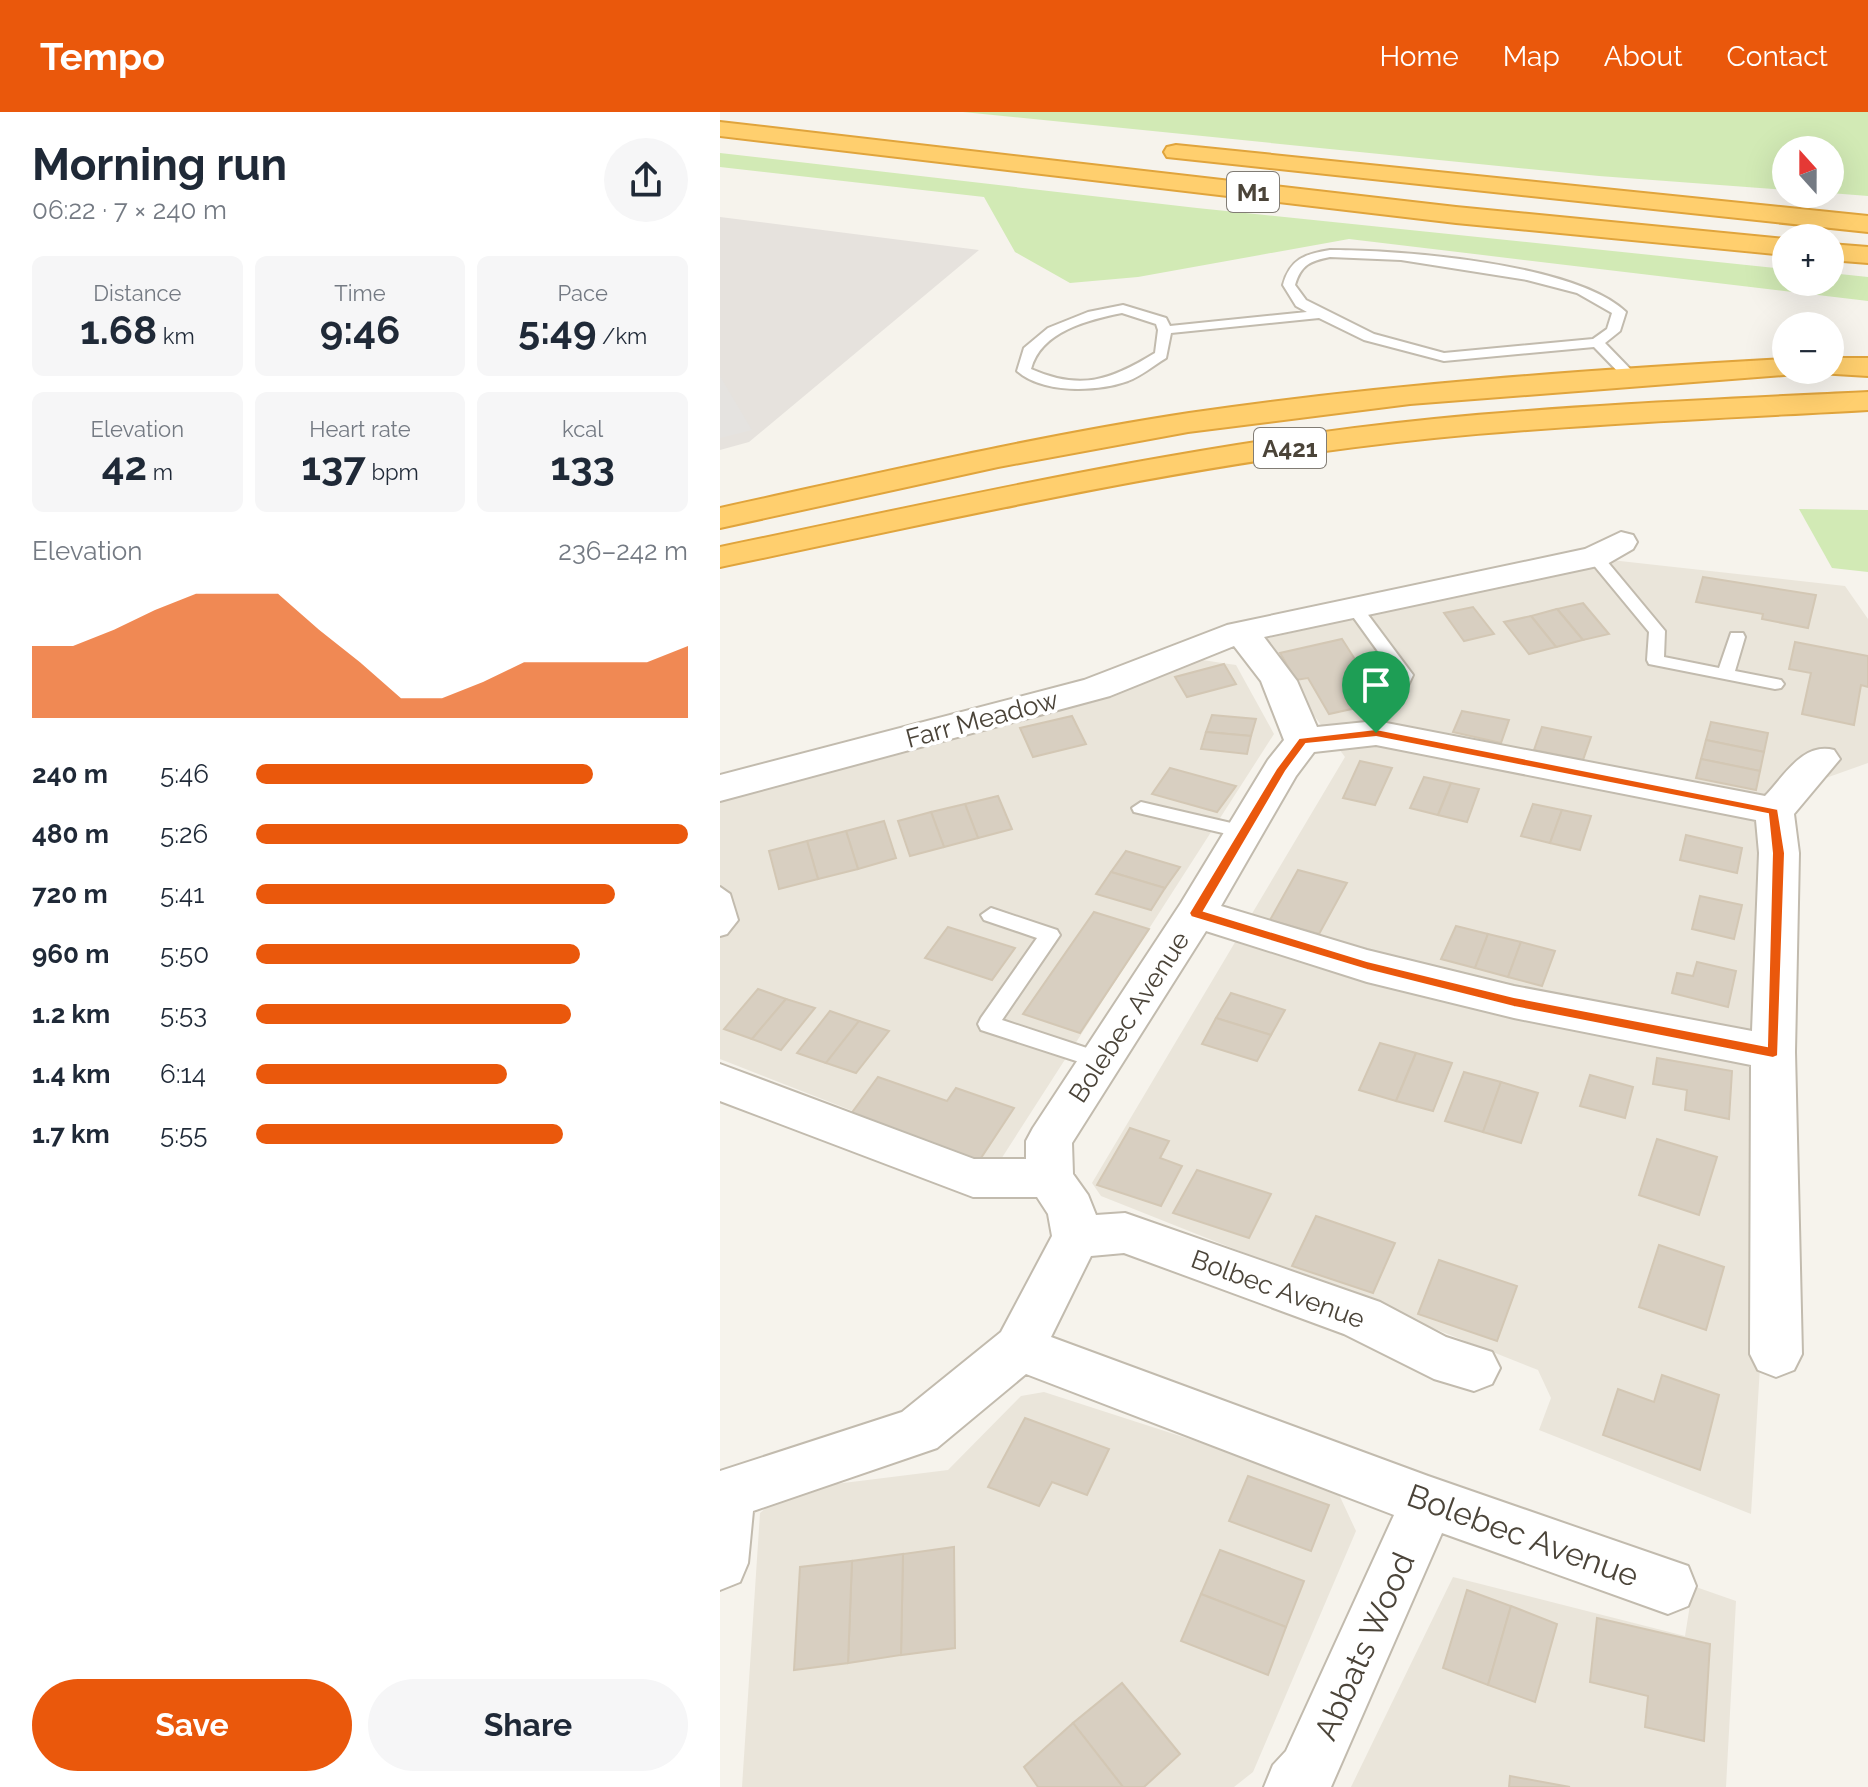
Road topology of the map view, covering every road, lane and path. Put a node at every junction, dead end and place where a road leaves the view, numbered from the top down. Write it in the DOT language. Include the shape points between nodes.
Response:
graph roads {
  1 [pos="720,129"];
  2 [pos="1152,150"];
  3 [pos="1868,224"];
  4 [pos="1772,246"];
  5 [pos="1844,253"];
  6 [pos="1868,255"];
  7 [pos="1321,314"];
  8 [pos="1165,330"];
  9 [pos="1597,343"];
  10 [pos="1844,367"];
  11 [pos="1868,367"];
  12 [pos="1772,369"];
  13 [pos="1631,377"];
  14 [pos="1868,401"];
  15 [pos="720,518"];
  16 [pos="1608,549"];
  17 [pos="720,557"];
  18 [pos="1354,607"];
  19 [pos="1239,632"];
  20 [pos="1737,637"];
  21 [pos="1726,674"];
  22 [pos="1775,684"];
  23 [pos="1397,692"];
  24 [pos="1303,741"];
  25 [pos="1821,759"];
  26 [pos="720,788"];
  27 [pos="1141,808"];
  28 [pos="1774,811"];
  29 [pos="1244,832"];
  30 [pos="720,894"];
  31 [pos="1196,913"];
  32 [pos="991,915"];
  33 [pos="720,929"];
  34 [pos="1773,1052"];
  35 [pos="1101,1061"];
  36 [pos="720,1082"];
  37 [pos="1050,1178"];
  38 [pos="1076,1237"];
  39 [pos="1019,1348"];
  40 [pos="1776,1354"];
  41 [pos="1474,1368"];
  42 [pos="724,1490"];
  43 [pos="1428,1502"];
  44 [pos="720,1563"];
  45 [pos="1668,1586"];
  46 [pos="1295,1787"];
  1 -- 4 [label="highway, M1" via="1456,215"];
  2 -- 3 [label="highway, M1"];
  5 -- 6 [label="highway"];
  7 -- 8 [label="lane"];
  7 -- 9 [label="lane" via="1369,337 1444,357"];
  7 -- 9 [label="lane" via="1301,303 1289,285 1293,269 1308,258 1336,252 1404,258 1536,276 1583,290 1619,312 1613,331"];
  8 -- 8 [label="lane" via="1161,355 1123,378 1078,384 1044,381 1024,371 1029,351 1053,331 1093,315 1123,309 1161,321"];
  9 -- 13 [label="lane"];
  10 -- 11 [label="highway"];
  12 -- 13 [label="highway, A421"];
  13 -- 15 [label="highway, A421" via="1410,395 1188,423 998,457"];
  14 -- 17 [label="highway, A421" via="1447,428 1210,459"];
  16 -- 18 [label="street, Farr Meadow"];
  16 -- 21 [label="lane" via="1657,631 1655,660"];
  18 -- 19 [label="street, Farr Meadow"];
  18 -- 23 [label="lane" via="1404,675"];
  19 -- 24 [label="street" via="1267,659 1288,696"];
  19 -- 26 [label="street, Farr Meadow" via="1097,688"];
  20 -- 21 [label="lane"];
  21 -- 22 [label="lane"];
  24 -- 28 [label="street" via="1376,733"];
  24 -- 29 [label="street, Bolebec Avenue"];
  25 -- 28 [label="street"];
  27 -- 29 [label="lane"];
  28 -- 34 [label="street" via="1779,853"];
  29 -- 31 [label="street, Bolebec Avenue"];
  30 -- 33 [label="lane" via="728,920"];
  31 -- 34 [label="street" via="1367,966 1514,1002"];
  31 -- 35 [label="street, Bolebec Avenue"];
  32 -- 35 [label="lane" via="1050,935 988,1024"];
  34 -- 40 [label="street"];
  35 -- 37 [label="street, Bolebec Avenue" via="1049,1141"];
  36 -- 37 [label="street" via="973,1178"];
  37 -- 38 [label="street" via="1071,1209"];
  38 -- 39 [label="street"];
  38 -- 41 [label="street, Bolbec Avenue" via="1125,1233 1362,1318 1434,1356"];
  39 -- 42 [label="street" via="918,1431"];
  39 -- 43 [label="street, Bolebec Avenue"];
  42 -- 44 [label="street"];
  43 -- 45 [label="street, Bolebec Avenue"];
  43 -- 46 [label="street, Abbats Wood" via="1307,1772"];
}
